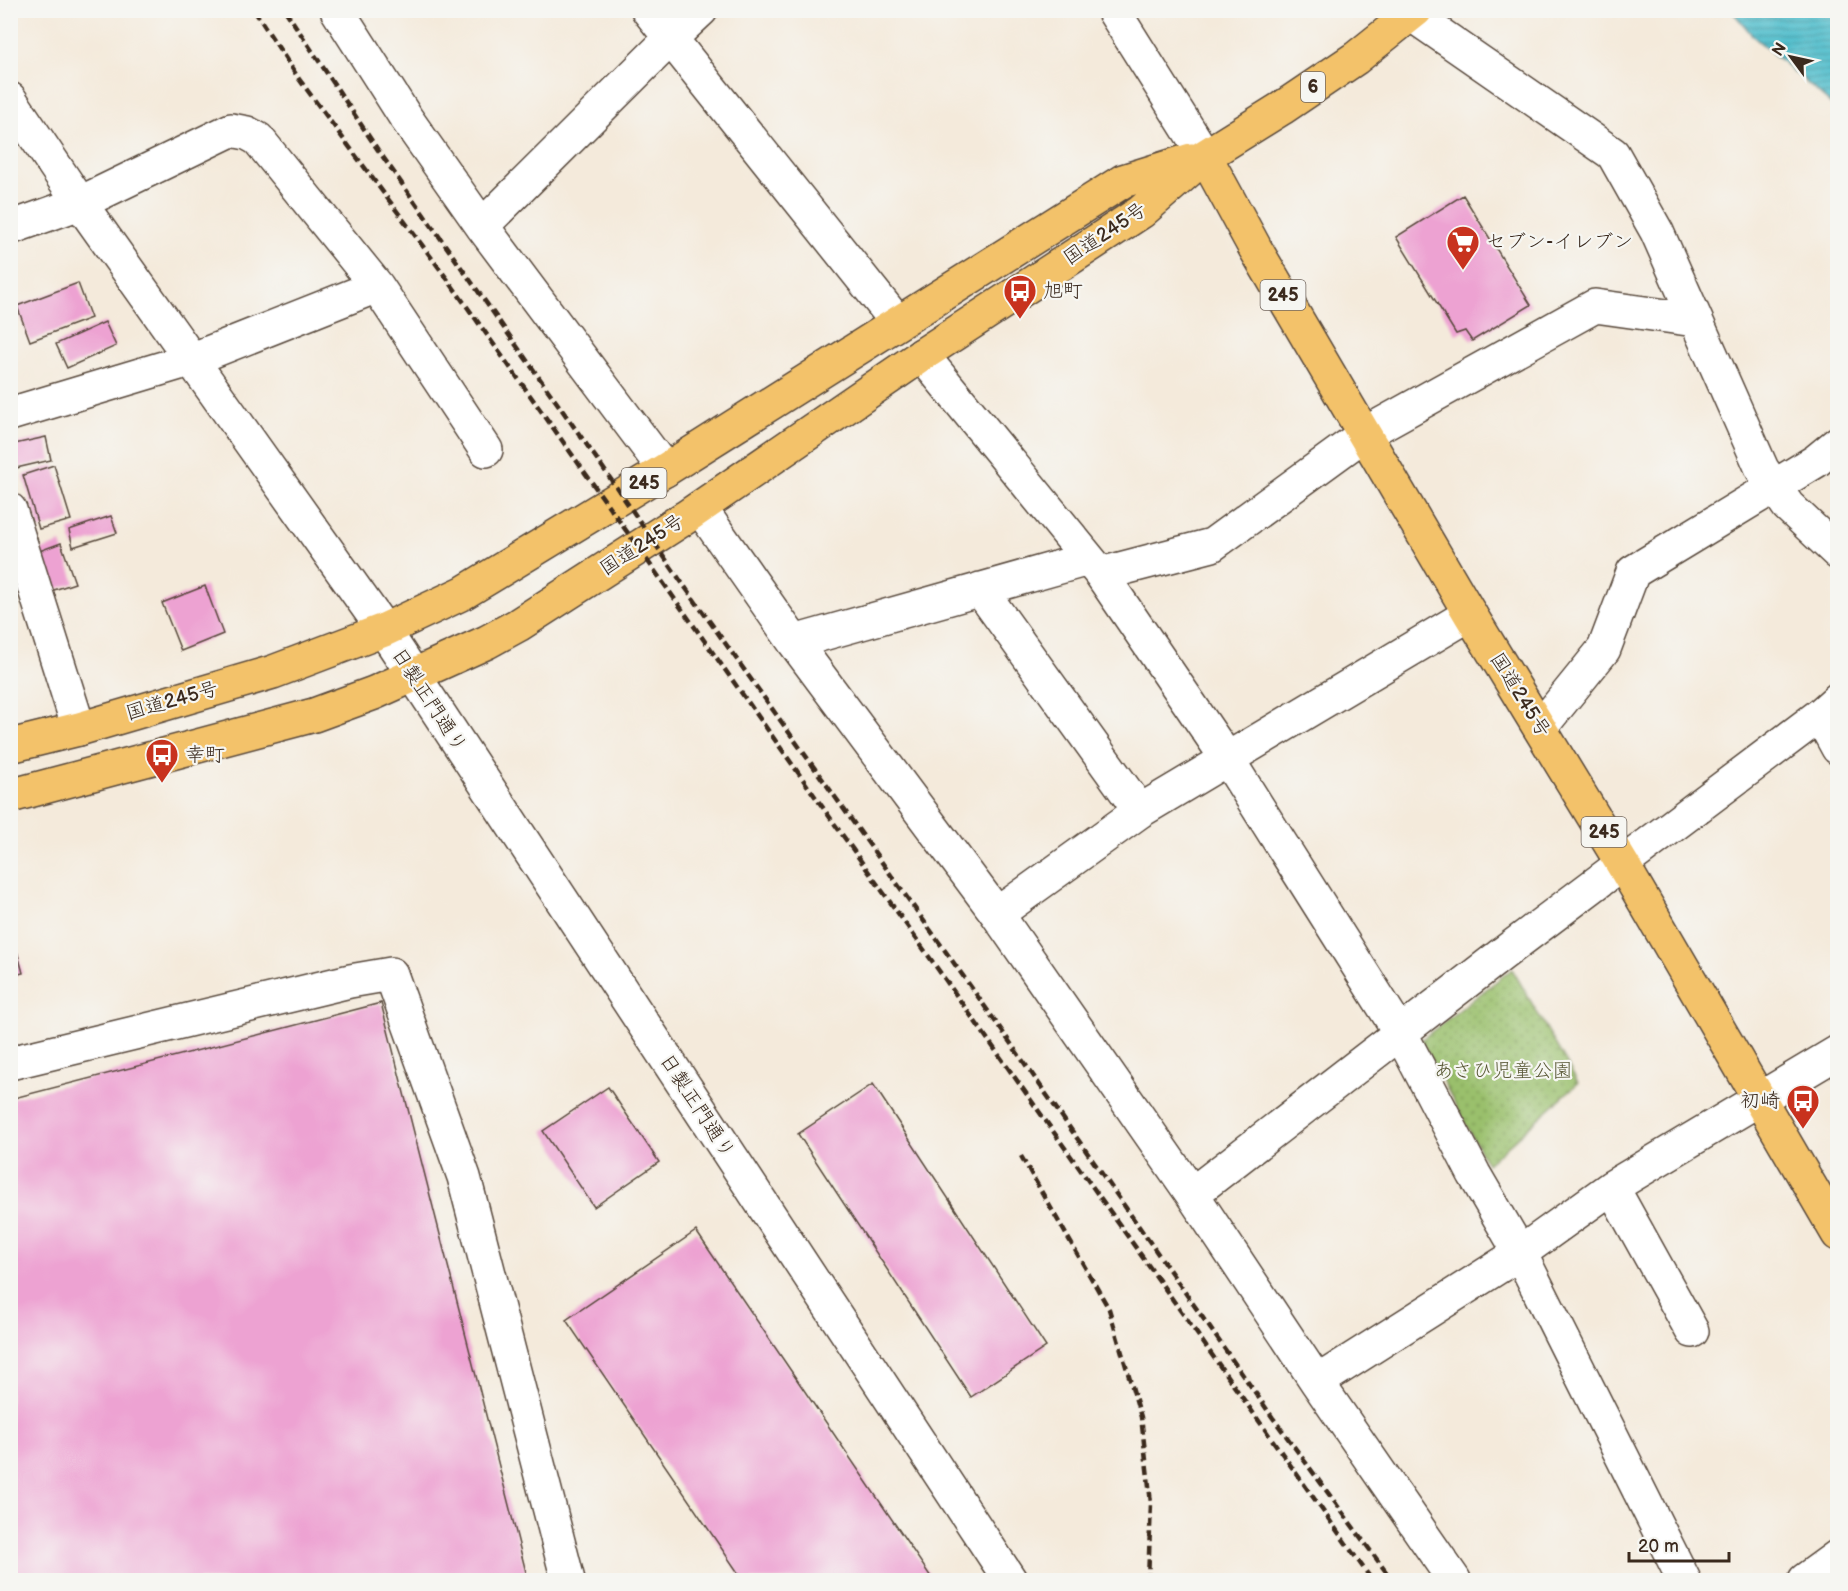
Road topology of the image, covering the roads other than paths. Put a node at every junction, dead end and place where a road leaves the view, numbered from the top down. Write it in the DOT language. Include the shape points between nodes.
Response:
graph roads {
  1 [pos="337,10"];
  2 [pos="648,10"];
  3 [pos="701,10"];
  4 [pos="1113,10"];
  5 [pos="1412,12"];
  6 [pos="670,39"];
  7 [pos="10,99"];
  8 [pos="1205,156"];
  9 [pos="80,203"];
  10 [pos="482,226"];
  11 [pos="10,228"];
  12 [pos="377,286"];
  13 [pos="1695,320"];
  14 [pos="897,322"];
  15 [pos="922,355"];
  16 [pos="193,359"];
  17 [pos="10,414"];
  18 [pos="1365,433"];
  19 [pos="1838,443"];
  20 [pos="486,450"];
  21 [pos="665,470"];
  22 [pos="1773,485"];
  23 [pos="700,508"];
  24 [pos="10,510"];
  25 [pos="1838,553"];
  26 [pos="1095,566"];
  27 [pos="980,589"];
  28 [pos="1470,614"];
  29 [pos="384,630"];
  30 [pos="794,642"];
  31 [pos="413,675"];
  32 [pos="1829,707"];
  33 [pos="1540,728"];
  34 [pos="79,729"];
  35 [pos="10,746"];
  36 [pos="1838,748"];
  37 [pos="1228,759"];
  38 [pos="10,796"];
  39 [pos="1140,810"];
  40 [pos="1623,865"];
  41 [pos="997,914"];
  42 [pos="1401,1034"];
  43 [pos="1838,1052"];
  44 [pos="10,1063"];
  45 [pos="1760,1097"];
  46 [pos="1612,1187"];
  47 [pos="1192,1194"];
  48 [pos="1838,1234"];
  49 [pos="1520,1253"];
  50 [pos="1692,1331"];
  51 [pos="1317,1382"];
  52 [pos="1838,1556"];
  53 [pos="568,1581"];
  54 [pos="1010,1581"];
  55 [pos="1454,1581"];
  56 [pos="1684,1581"];
  57 [pos="1805,1581"];
  1 -- 10 [label="street"];
  2 -- 6 [label="street"];
  3 -- 6 [label="street"];
  4 -- 8 [label="street"];
  5 -- 8 [label="highway, 6" via="1356,58"];
  5 -- 13 [label="street" via="1613,154 1657,232"];
  6 -- 10 [label="street"];
  6 -- 14 [label="street"];
  7 -- 9 [label="street, 日製正門通り"];
  8 -- 14 [label="highway, 国道245号 / 245" via="1123,181"];
  8 -- 15 [label="highway, 国道245号 / 245" via="1141,212"];
  8 -- 18 [label="highway, 国道245号 / 245"];
  9 -- 11 [label="street"];
  9 -- 12 [label="street" via="231,130 247,133 258,139"];
  9 -- 16 [label="street, 日製正門通り"];
  10 -- 21 [label="street"];
  12 -- 16 [label="street"];
  12 -- 20 [label="street"];
  13 -- 18 [label="street" via="1595,306"];
  13 -- 22 [label="street" via="1762,469"];
  14 -- 21 [label="highway, 国道245号 / 245"];
  15 -- 23 [label="highway, 国道245号 / 245"];
  15 -- 26 [label="street"];
  16 -- 17 [label="street"];
  16 -- 29 [label="street, 日製正門通り"];
  18 -- 26 [label="street" via="1212,545"];
  18 -- 28 [label="highway, 国道245号 / 245"];
  19 -- 22 [label="street" via="1816,461"];
  21 -- 29 [label="highway, 国道245号 / 245" via="463,593"];
  22 -- 25 [label="street" via="1788,506"];
  22 -- 33 [label="street" via="1633,572 1604,650"];
  23 -- 30 [label="street"];
  23 -- 31 [label="highway, 国道245号 / 245" via="518,625"];
  24 -- 34 [label="street"];
  26 -- 27 [label="street"];
  26 -- 37 [label="street"];
  27 -- 30 [label="street"];
  27 -- 39 [label="street"];
  28 -- 33 [label="highway, 国道245号 / 245"];
  28 -- 37 [label="street"];
  29 -- 31 [label="street, 日製正門通り"];
  29 -- 34 [label="highway, 国道245号 / 245" via="273,672"];
  30 -- 41 [label="street"];
  31 -- 38 [label="highway, 国道245号 / 245" via="314,715"];
  31 -- 54 [label="street, 日製正門通り"];
  32 -- 36 [label="street"];
  32 -- 40 [label="street"];
  33 -- 40 [label="highway, 国道245号 / 245"];
  34 -- 35 [label="highway, 国道245号 / 245"];
  37 -- 39 [label="street"];
  37 -- 42 [label="street"];
  39 -- 41 [label="street"];
  40 -- 42 [label="street"];
  40 -- 45 [label="highway, 国道245号 / 245"];
  41 -- 47 [label="street"];
  42 -- 47 [label="street"];
  42 -- 49 [label="street"];
  43 -- 45 [label="street"];
  44 -- 53 [label="street" via="391,974 464,1177"];
  45 -- 46 [label="street"];
  45 -- 48 [label="highway, 国道245号 / 245"];
  46 -- 49 [label="street"];
  46 -- 50 [label="street"];
  47 -- 51 [label="street"];
  49 -- 51 [label="street"];
  49 -- 56 [label="street"];
  51 -- 55 [label="street"];
  52 -- 57 [label="street"];
}
